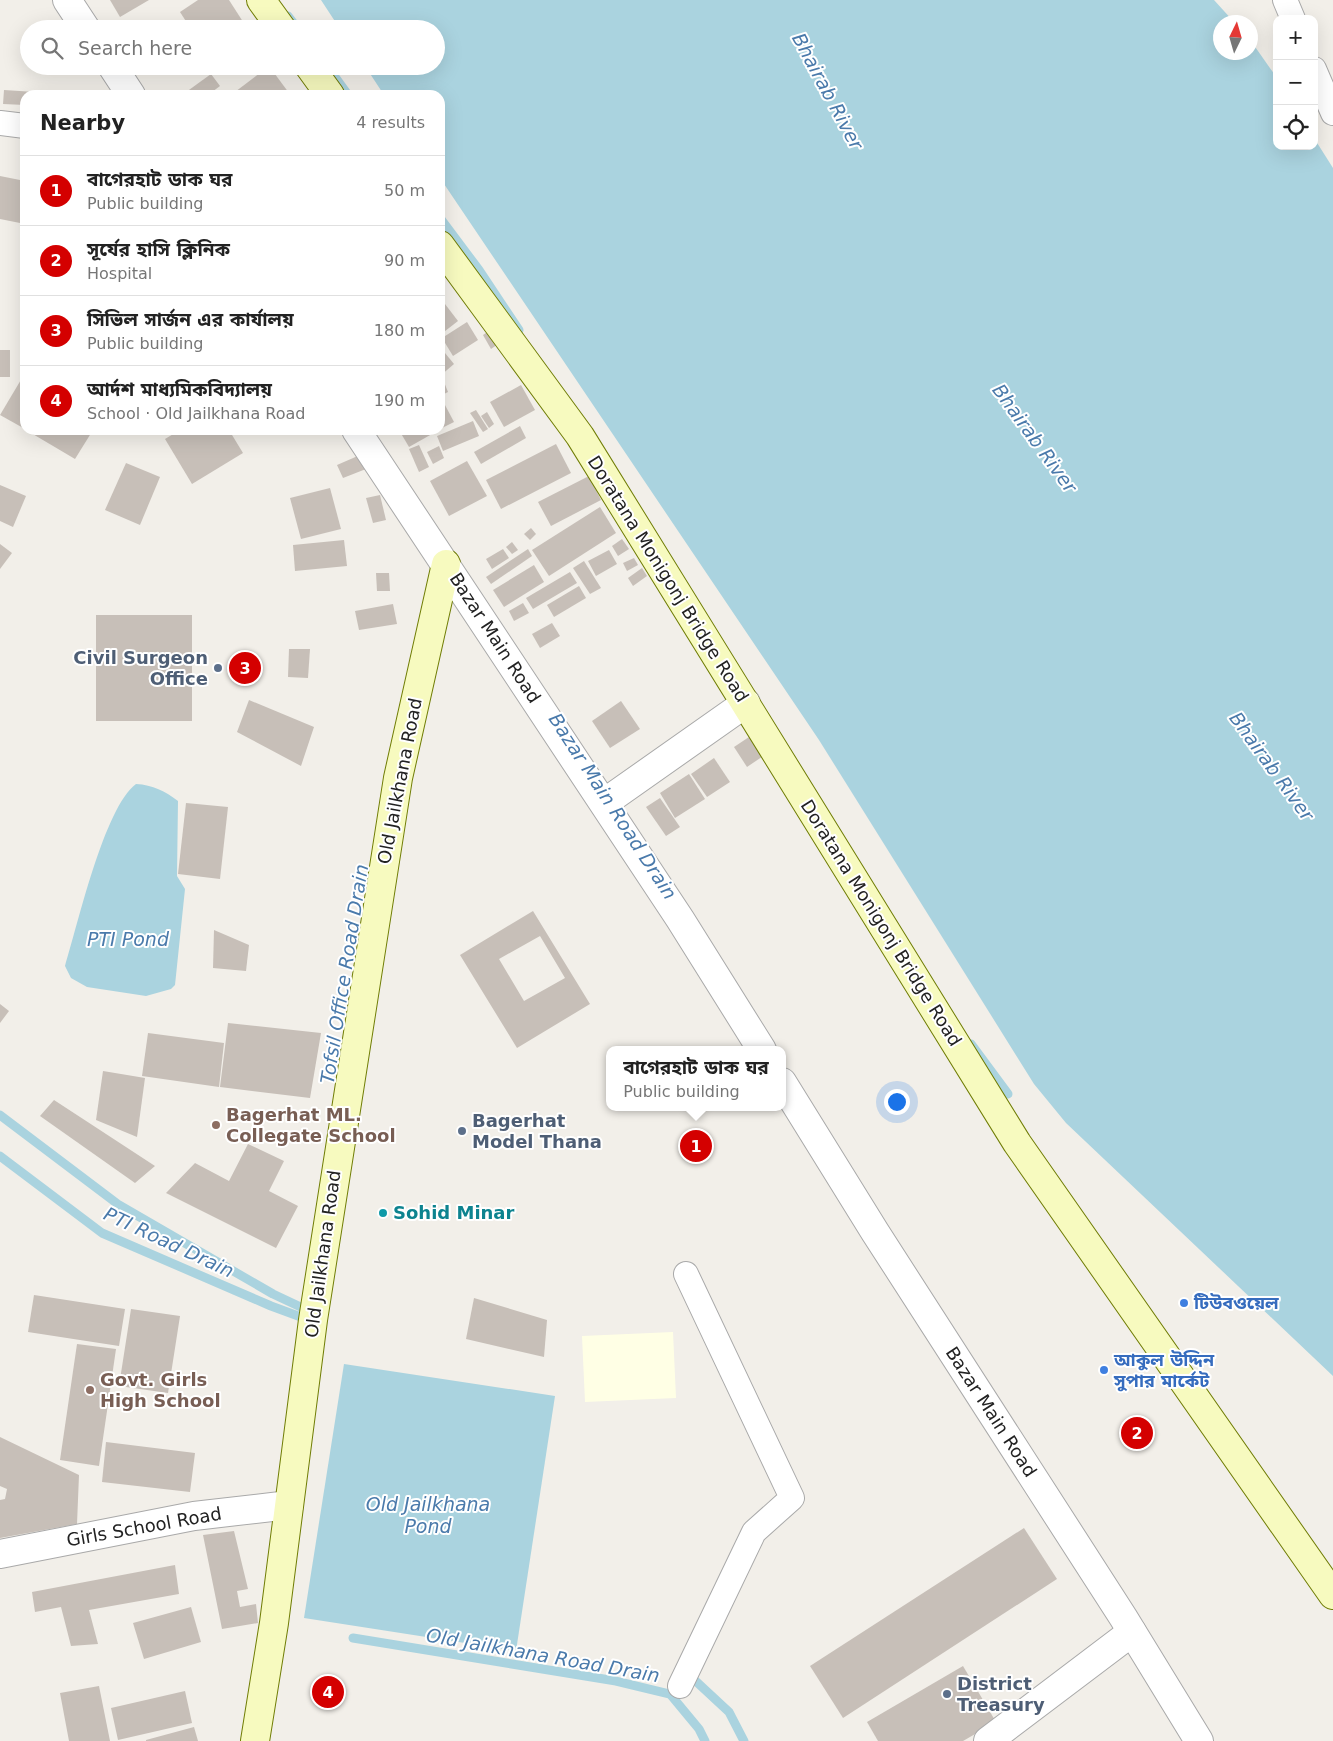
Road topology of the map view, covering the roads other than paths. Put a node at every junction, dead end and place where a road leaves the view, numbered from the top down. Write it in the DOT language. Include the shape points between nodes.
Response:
graph roads {
  1 [pos="67,0"];
  2 [pos="261,0"];
  3 [pos="1285,0"];
  4 [pos="1291,15"];
  5 [pos="80,20"];
  6 [pos="275,20"];
  7 [pos="118,75"];
  8 [pos="316,75"];
  9 [pos="1318,78"];
  10 [pos="128,90"];
  11 [pos="326,90"];
  12 [pos="1333,113"];
  13 [pos="0,123"];
  14 [pos="20,125"];
  15 [pos="445,261"];
  16 [pos="359,435"];
  17 [pos="446,564"];
  18 [pos="746,704"];
  19 [pos="604,803"];
  20 [pos="759,1046"];
  21 [pos="786,1088"];
  22 [pos="686,1274"];
  23 [pos="289,1505"];
  24 [pos="0,1554"];
  25 [pos="1333,1595"];
  26 [pos="1132,1632"];
  27 [pos="680,1686"];
  28 [pos="255,1741"];
  29 [pos="988,1741"];
  30 [pos="1198,1741"];
  1 -- 5 [label="street"];
  2 -- 6 [label="main road"];
  3 -- 4 [label="street"];
  7 -- 10 [label="street"];
  8 -- 11 [label="main road"];
  9 -- 12 [label="street"];
  13 -- 14 [label="street"];
  15 -- 18 [label="main road, Doratana Monigonj Bridge Road" via="580,436"];
  16 -- 17 [label="street, Bazar Main Road"];
  17 -- 19 [label="street, Bazar Main Road"];
  17 -- 23 [label="main road, Old Jailkhana Road" via="398,778 342,1127"];
  18 -- 19 [label="street"];
  18 -- 25 [label="main road, Doratana Monigonj Bridge Road" via="1017,1143"];
  19 -- 20 [label="street, Bazar Main Road"];
  21 -- 26 [label="street, Bazar Main Road"];
  22 -- 27 [label="street" via="792,1498 754,1532"];
  23 -- 24 [label="street, Girls School Road" via="194,1516"];
  23 -- 28 [label="main road, Old Jailkhana Road"];
  26 -- 29 [label="street"];
  26 -- 30 [label="street, Bazar Main Road"];
}
